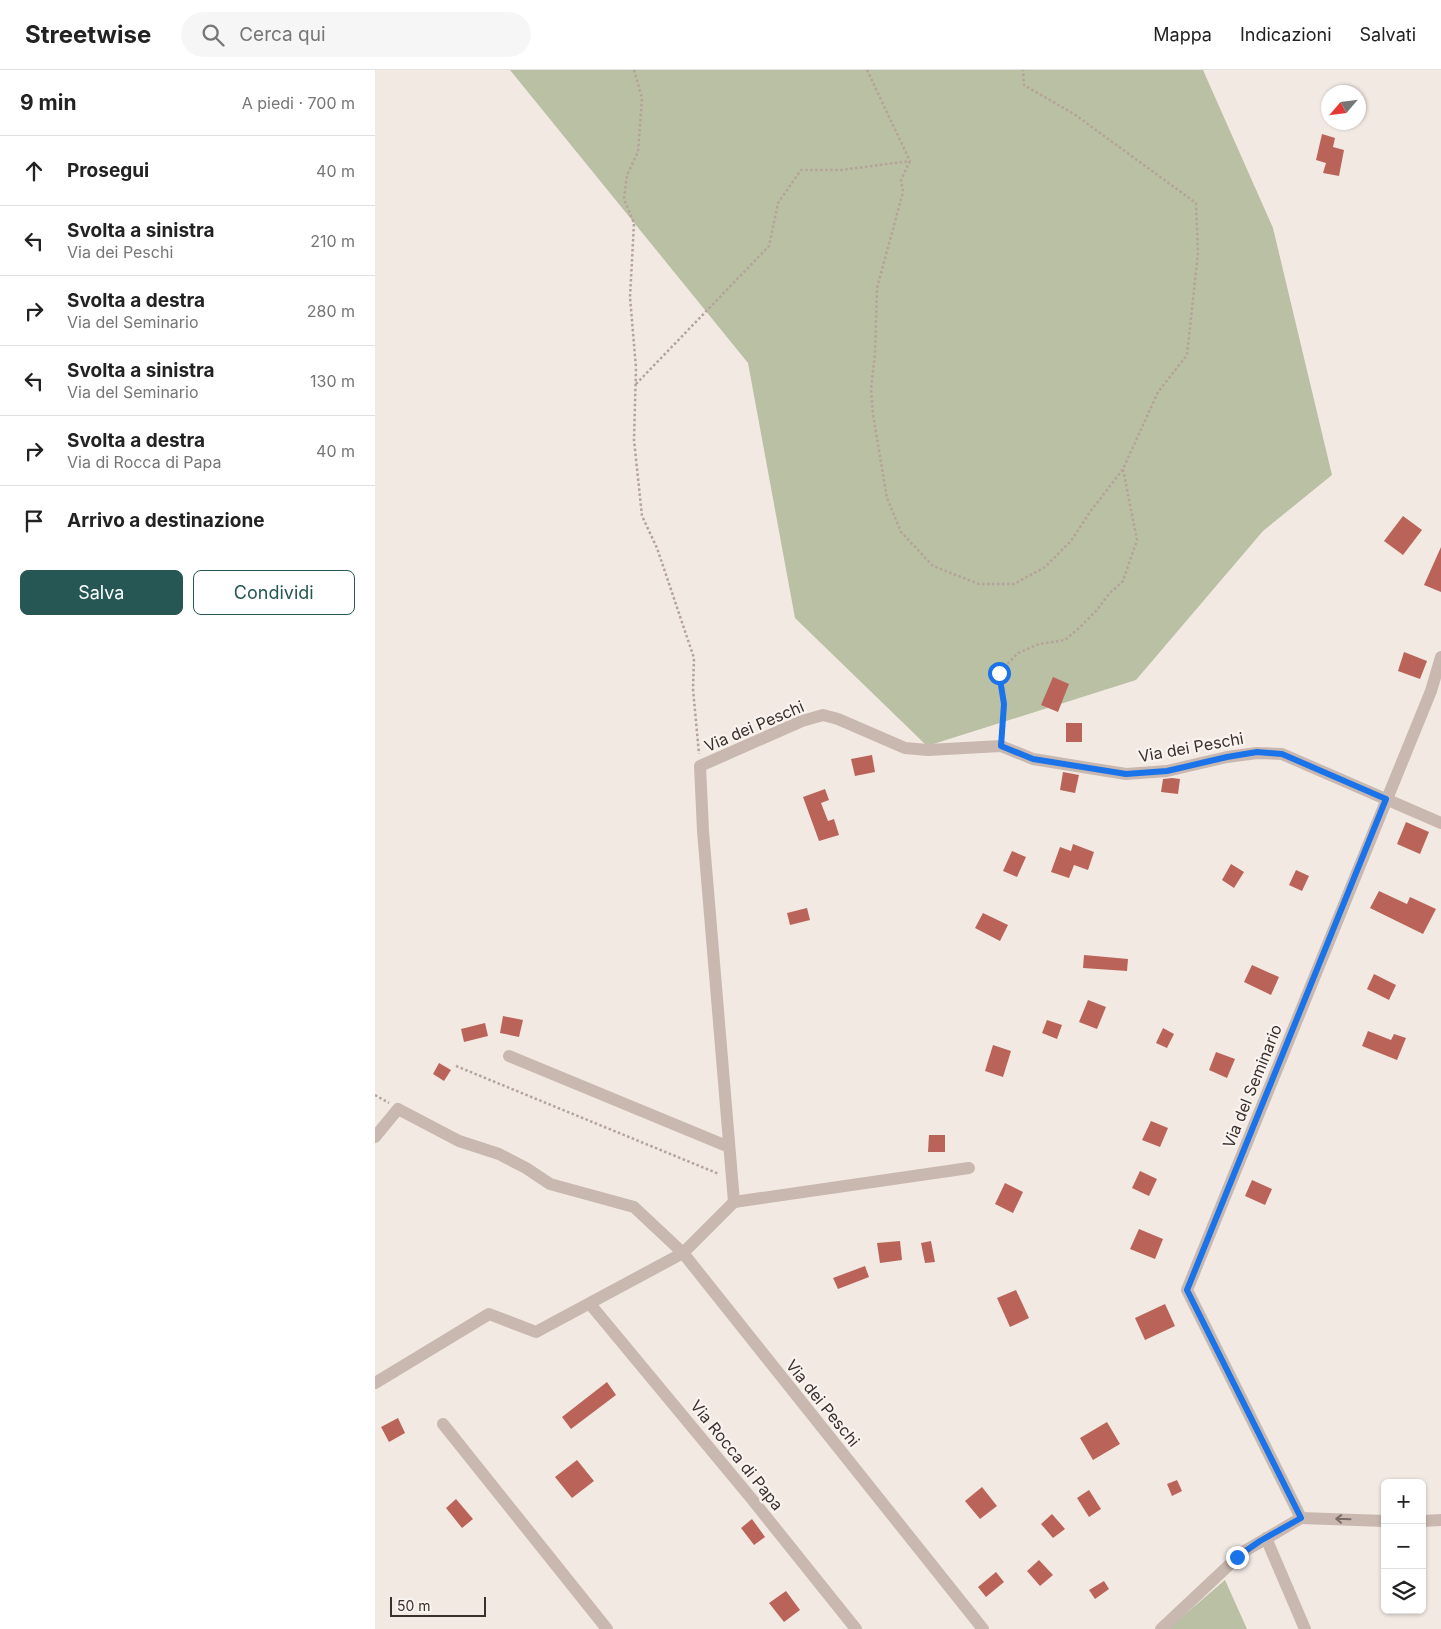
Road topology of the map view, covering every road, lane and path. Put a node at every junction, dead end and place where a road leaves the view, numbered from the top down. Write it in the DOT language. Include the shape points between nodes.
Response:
graph roads {
  1 [pos="633,70"];
  2 [pos="867,70"];
  3 [pos="1023,70"];
  4 [pos="910,161"];
  5 [pos="635,385"];
  6 [pos="1123,469"];
  7 [pos="1441,657"];
  8 [pos="1001,746"];
  9 [pos="701,766"];
  10 [pos="1386,799"];
  11 [pos="1441,823"];
  12 [pos="509,1056"];
  13 [pos="457,1066"];
  14 [pos="375,1137"];
  15 [pos="729,1147"];
  16 [pos="969,1168"];
  17 [pos="732,1180"];
  18 [pos="734,1202"];
  19 [pos="683,1253"];
  20 [pos="591,1304"];
  21 [pos="375,1383"];
  22 [pos="443,1424"];
  23 [pos="1301,1518"];
  24 [pos="1441,1520"];
  25 [pos="1381,1521"];
  26 [pos="1426,1521"];
  27 [pos="1266,1538"];
  28 [pos="607,1629"];
  29 [pos="857,1629"];
  30 [pos="983,1629"];
  31 [pos="1161,1629"];
  32 [pos="1305,1629"];
  1 -- 5 [label="path" via="642,98 638,152 627,175 624,199 634,223 630,297"];
  2 -- 4 [label="path"];
  3 -- 6 [label="path" via="1024,85 1073,114 1196,203 1198,253 1187,355 1158,392"];
  4 -- 5 [label="path" via="841,170 801,170 778,203 769,246"];
  4 -- 6 [label="path" via="901,180 903,192 877,288 871,388 887,498 901,532 933,566 979,584 1015,584 1045,567 1071,541"];
  5 -- 9 [label="path" via="634,440 641,516 657,548 694,658 693,689"];
  6 -- 8 [label="path" via="1137,540 1123,581 1065,640 1039,644 1018,653 999,673 1004,704"];
  7 -- 10 [label="street, Via del Seminario" via="1431,691"];
  8 -- 9 [label="street, Via dei Peschi" via="905,748 823,715 802,721"];
  8 -- 10 [label="street, Via dei Peschi" via="1033,759 1126,774 1167,771 1257,752 1282,754"];
  9 -- 15 [label="street, Via dei Peschi" via="703,831"];
  10 -- 11 [label="street, Via dei Peschi"];
  10 -- 23 [label="street, Via del Seminario" via="1187,1290"];
  12 -- 15 [label="street"];
  13 -- 17 [label="path"];
  14 -- 19 [label="street, Via dei Peschi" via="398,1109 459,1141 499,1154 550,1184 633,1207"];
  15 -- 17 [label="street, Via dei Peschi"];
  16 -- 18 [label="street"];
  17 -- 18 [label="street, Via dei Peschi"];
  18 -- 19 [label="street"];
  19 -- 20 [label="street"];
  19 -- 30 [label="street, Via dei Peschi"];
  20 -- 21 [label="street" via="536,1332 489,1314"];
  20 -- 29 [label="street, Via Rocca di Papa"];
  22 -- 28 [label="street"];
  25 -- 23 [label="street, one-way"];
  23 -- 27 [label="street"];
  24 -- 26 [label="street"];
  27 -- 31 [label="street" via="1237,1557"];
  27 -- 32 [label="street"];
}
